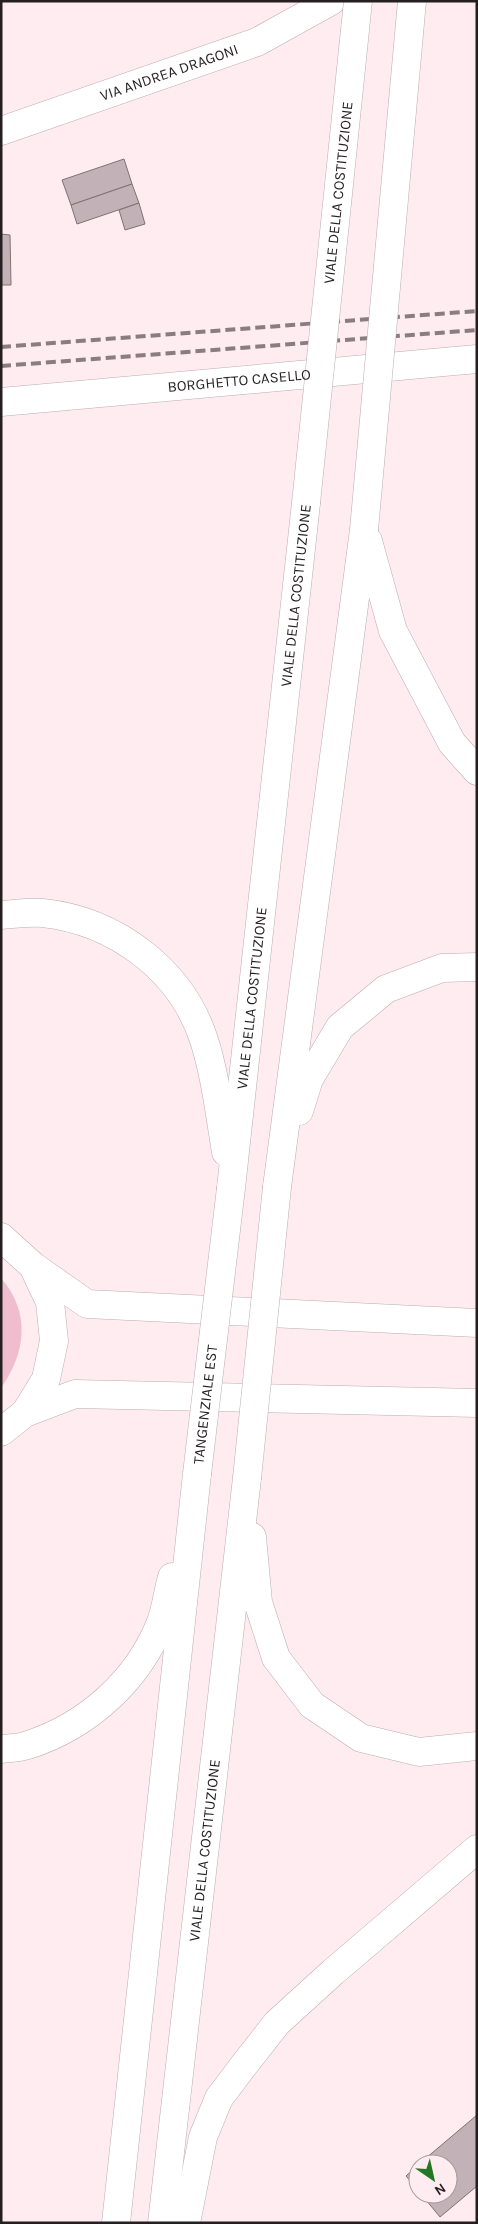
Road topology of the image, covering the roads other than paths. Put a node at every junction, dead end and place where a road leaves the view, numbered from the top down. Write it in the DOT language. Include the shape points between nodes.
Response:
graph roads {
  1 [pos="331,1"];
  2 [pos="358,1"];
  3 [pos="412,1"];
  4 [pos="1,131"];
  5 [pos="477,359"];
  6 [pos="1,402"];
  7 [pos="364,530"];
  8 [pos="477,770"];
  9 [pos="1,915"];
  10 [pos="477,967"];
  11 [pos="276,1186"];
  12 [pos="231,1188"];
  13 [pos="1,1237"];
  14 [pos="33,1266"];
  15 [pos="475,1323"];
  16 [pos="472,1404"];
  17 [pos="25,1413"];
  18 [pos="1,1432"];
  19 [pos="197,1474"];
  20 [pos="247,1478"];
  21 [pos="477,1746"];
  22 [pos="1,1749"];
  23 [pos="477,1849"];
  24 [pos="116,2223"];
  25 [pos="162,2223"];
  26 [pos="186,2223"];
  1 -- 4 [label="main road, VIA ANDREA DRAGONI" via="257,42"];
  2 -- 12 [label="main road, VIALE DELLA COSTITUZIONE, bridge"];
  3 -- 7 [label="main road, bridge"];
  5 -- 6 [label="main road, BORGHETTO CASELLO"];
  7 -- 8 [label="main road" via="393,631 452,743"];
  7 -- 11 [label="main road"];
  9 -- 12 [label="main road" via="42,913 83,921 123,938 161,968 187,1002 204,1039"];
  10 -- 11 [label="main road" via="442,968 386,989 340,1027 309,1079"];
  11 -- 20 [label="main road, bridge"];
  12 -- 19 [label="main road, TANGENZIALE EST, bridge"];
  13 -- 14 [label="main road"];
  14 -- 15 [label="main road" via="87,1304"];
  14 -- 17 [label="main road" via="50,1302 54,1341 46,1379"];
  16 -- 17 [label="main road" via="75,1394"];
  17 -- 18 [label="main road"];
  19 -- 22 [label="main road" via="161,1622 142,1660 110,1699 72,1725 27,1745"];
  19 -- 24 [label="main road, TANGENZIALE EST"];
  20 -- 21 [label="main road" via="258,1602 276,1658 312,1705 362,1738 419,1752"];
  20 -- 25 [label="main road, VIALE DELLA COSTITUZIONE"];
  23 -- 26 [label="main road" via="305,1998 277,2024 244,2065 220,2098 203,2137"];
}
